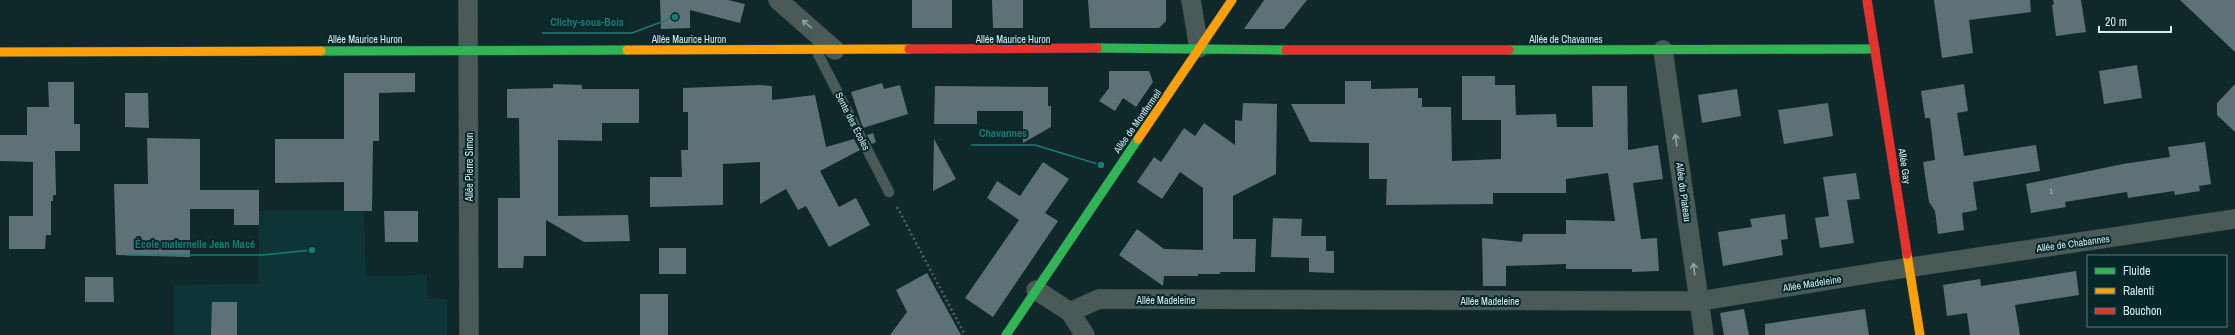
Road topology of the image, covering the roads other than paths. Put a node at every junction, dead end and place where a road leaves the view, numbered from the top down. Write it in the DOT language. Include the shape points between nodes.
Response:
graph roads {
  1 [pos="468,0"];
  2 [pos="778,0"];
  3 [pos="1191,0"];
  4 [pos="1232,0"];
  5 [pos="1867,0"];
  6 [pos="1199,48"];
  7 [pos="1875,49"];
  8 [pos="468,50"];
  9 [pos="816,50"];
  10 [pos="835,50"];
  11 [pos="1257,50"];
  12 [pos="1663,50"];
  13 [pos="0,52"];
  14 [pos="889,192"];
  15 [pos="2235,219"];
  16 [pos="1910,267"];
  17 [pos="1036,290"];
  18 [pos="1700,301"];
  19 [pos="1070,312"];
  20 [pos="469,335"];
  21 [pos="1006,335"];
  22 [pos="1085,335"];
  23 [pos="1704,335"];
  24 [pos="1920,335"];
  1 -- 8 [label="street, Allée Pierre Simon"];
  10 -- 2 [label="street, one-way"];
  3 -- 6 [label="street"];
  4 -- 6 [label="street, Allée de Montfermeil"];
  5 -- 7 [label="street, Allée Gay"];
  6 -- 10 [label="street, Allée Maurice Huron"];
  6 -- 11 [label="street, Allée Maurice Huron"];
  6 -- 17 [label="street, Allée de Montfermeil"];
  7 -- 12 [label="street, Allée de Chavannes"];
  7 -- 16 [label="street, Allée Gay"];
  8 -- 9 [label="street, Allée Maurice Huron"];
  8 -- 13 [label="street, Allée Maurice Huron"];
  8 -- 20 [label="street, Allée Pierre Simon"];
  9 -- 10 [label="street, Allée Maurice Huron"];
  9 -- 14 [label="lane, Sente des Écoles"];
  11 -- 12 [label="street, Allée de Chavannes"];
  18 -- 12 [label="street, Allée du Plateau, one-way"];
  15 -- 16 [label="street, Allée de Chabannes"];
  16 -- 18 [label="street, Allée Madeleine"];
  16 -- 24 [label="street, Allée Gay"];
  17 -- 19 [label="street"];
  17 -- 21 [label="street, Allée de Montfermeil"];
  18 -- 19 [label="street, Allée Madeleine" via="1099,299"];
  18 -- 23 [label="street, Allée du Plateau"];
  19 -- 22 [label="street"];
}
